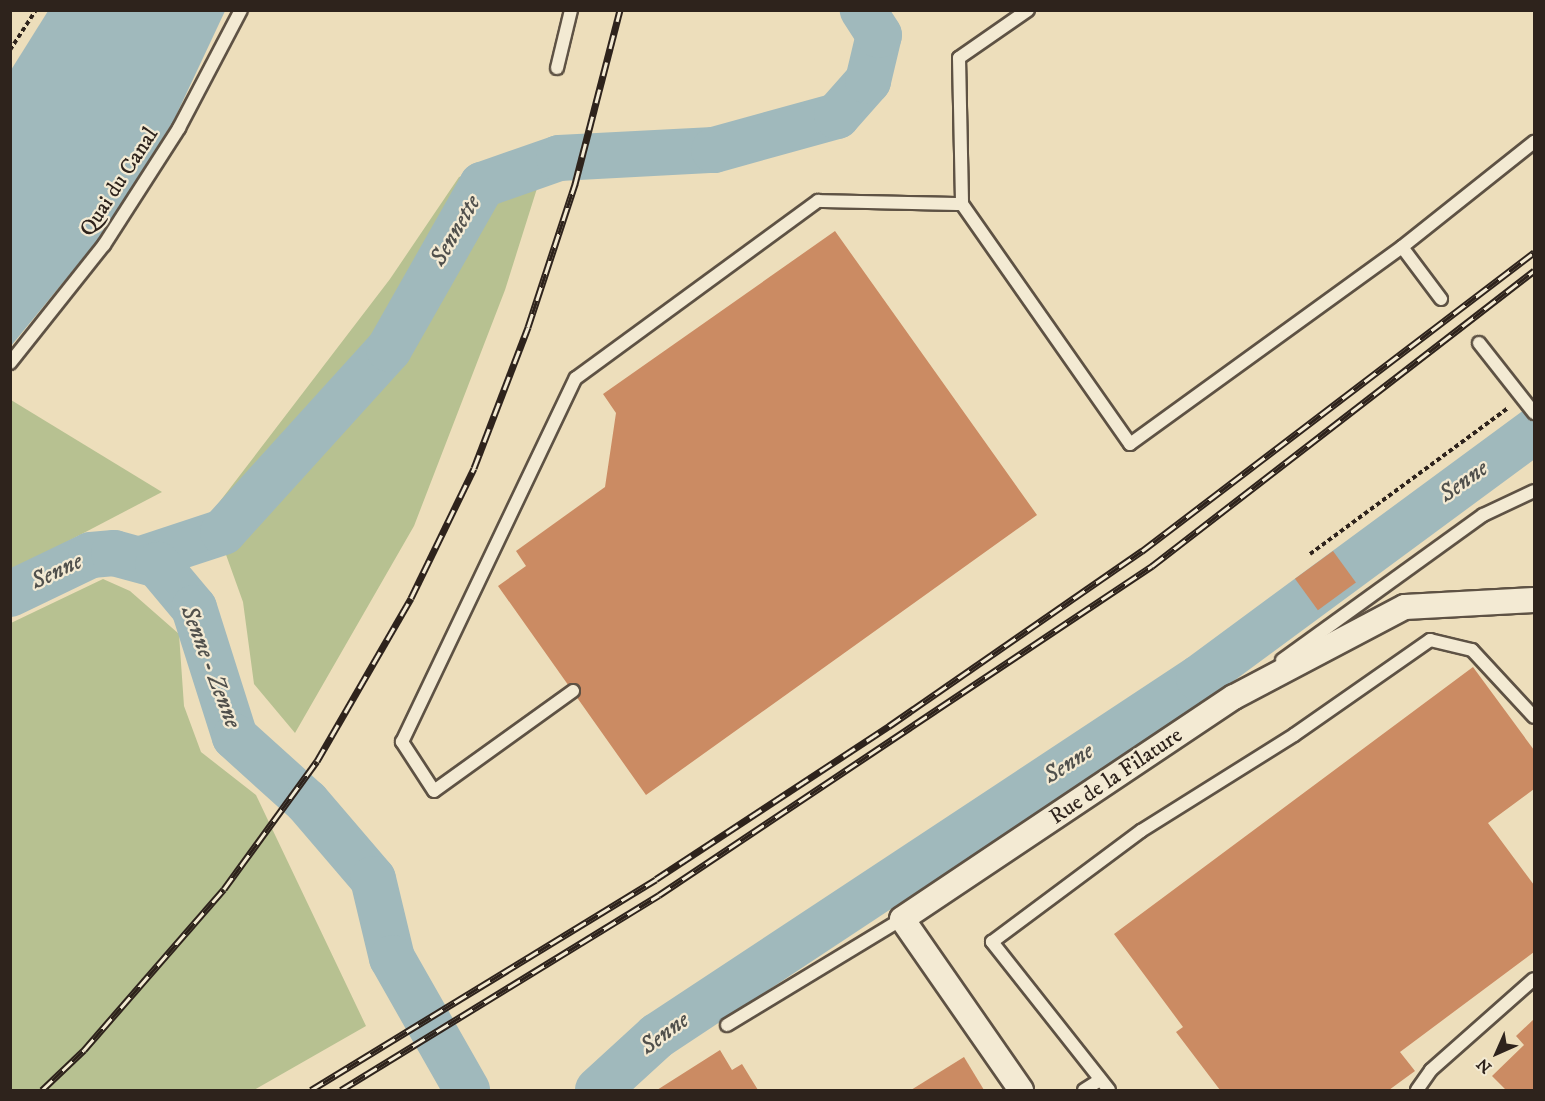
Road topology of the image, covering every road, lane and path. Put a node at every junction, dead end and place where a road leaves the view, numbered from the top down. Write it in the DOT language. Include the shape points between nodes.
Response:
graph roads {
  1 [pos="36,10"];
  2 [pos="241,10"];
  3 [pos="572,10"];
  4 [pos="1028,10"];
  5 [pos="10,50"];
  6 [pos="557,68"];
  7 [pos="1534,142"];
  8 [pos="962,204"];
  9 [pos="1402,247"];
  10 [pos="1441,298"];
  11 [pos="1479,343"];
  12 [pos="10,363"];
  13 [pos="1530,408"];
  14 [pos="1534,491"];
  15 [pos="1310,554"];
  16 [pos="1534,600"];
  17 [pos="573,691"];
  18 [pos="1234,697"];
  19 [pos="1534,717"];
  20 [pos="902,919"];
  21 [pos="1534,979"];
  22 [pos="727,1025"];
  23 [pos="1100,1080"];
  24 [pos="1021,1090"];
  25 [pos="1084,1090"];
  26 [pos="1108,1090"];
  27 [pos="1417,1090"];
  1 -- 5 [label="path"];
  2 -- 12 [label="lane, Quai du Canal" via="179,128 104,245"];
  3 -- 6 [label="lane"];
  4 -- 8 [label="lane" via="959,58"];
  7 -- 9 [label="lane"];
  8 -- 9 [label="lane" via="1130,444"];
  8 -- 17 [label="lane" via="818,201 576,378 402,742 434,790"];
  9 -- 10 [label="lane"];
  11 -- 13 [label="lane"];
  13 -- 15 [label="path" via="1509,408"];
  14 -- 18 [label="lane" via="1483,515"];
  16 -- 18 [label="street, Rue de la Filature" via="1405,607"];
  18 -- 20 [label="street, Rue de la Filature"];
  19 -- 23 [label="lane" via="1472,650 1430,640 1294,735 1141,831 992,942"];
  20 -- 22 [label="lane"];
  20 -- 24 [label="street"];
  21 -- 27 [label="lane" via="1431,1070"];
  23 -- 25 [label="lane"];
  23 -- 26 [label="lane"];
}
